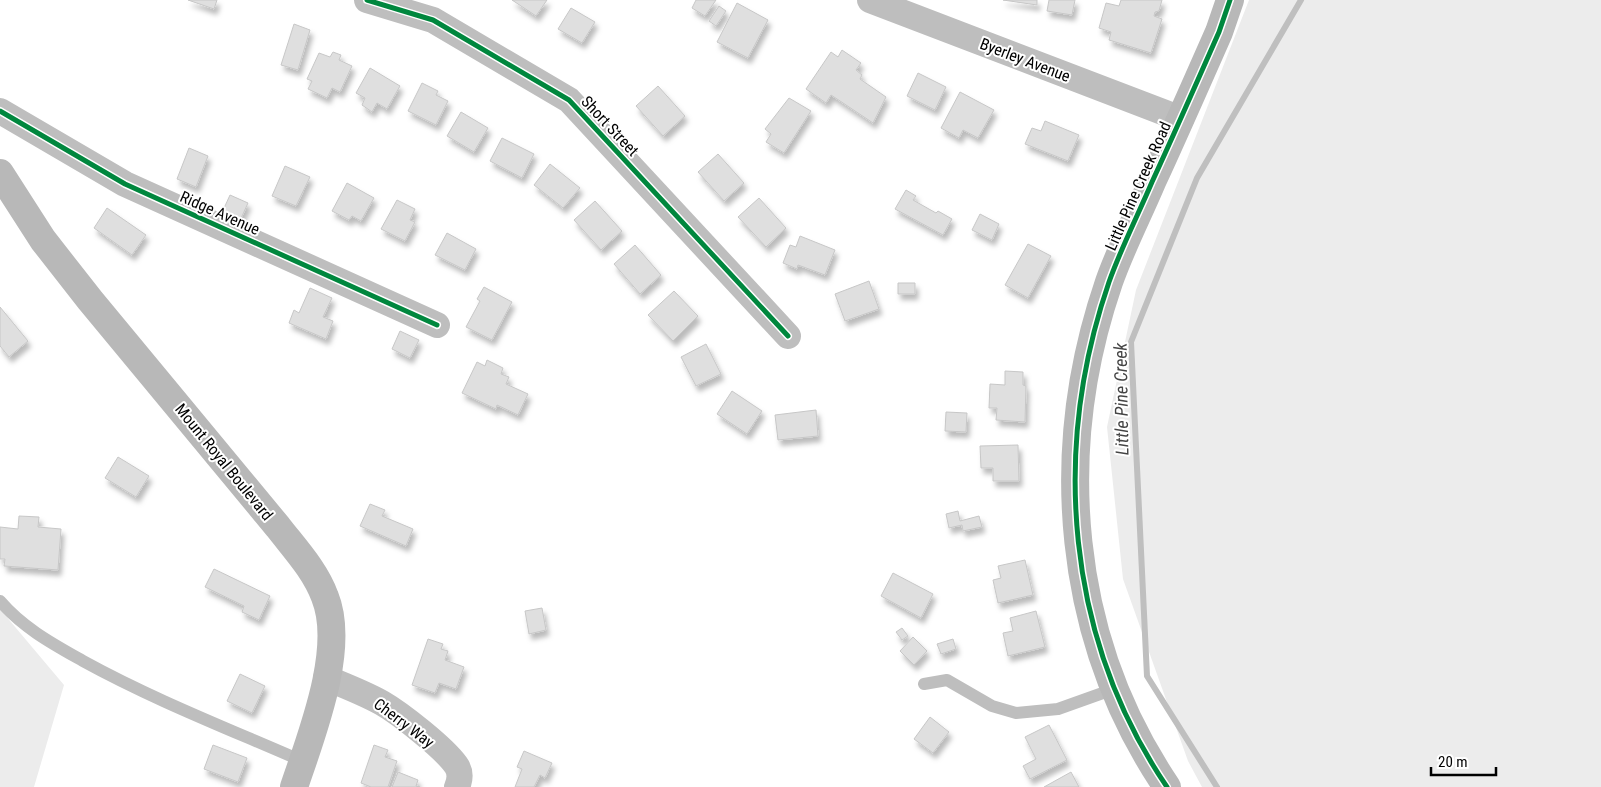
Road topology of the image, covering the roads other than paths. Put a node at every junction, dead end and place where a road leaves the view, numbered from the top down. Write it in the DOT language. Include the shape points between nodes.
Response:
graph roads {
  1 [pos="367,0"];
  2 [pos="870,0"];
  3 [pos="1230,0"];
  4 [pos="0,111"];
  5 [pos="1180,119"];
  6 [pos="0,173"];
  7 [pos="437,325"];
  8 [pos="788,336"];
  9 [pos="0,601"];
  10 [pos="326,678"];
  11 [pos="924,684"];
  12 [pos="1114,689"];
  13 [pos="302,761"];
  14 [pos="294,787"];
  15 [pos="457,787"];
  16 [pos="1167,787"];
  1 -- 8 [label="street, Short Street" via="433,20 569,100"];
  2 -- 5 [label="street, Byerley Avenue"];
  3 -- 5 [label="street, Little Pine Creek Road"];
  4 -- 7 [label="street, Ridge Avenue" via="125,184"];
  5 -- 12 [label="street, Little Pine Creek Road" via="1110,281 1095,329 1077,429 1074,494 1078,550 1088,606"];
  6 -- 10 [label="street, Mount Royal Boulevard" via="43,240 84,293 310,568 325,597 330,621 331,652"];
  9 -- 13 [label="lane" via="21,622 92,666"];
  10 -- 13 [label="street, Mount Royal Boulevard"];
  10 -- 15 [label="street, Cherry Way" via="384,704 423,733 457,766 460,779"];
  11 -- 12 [label="lane" via="947,680 992,706 1016,713 1058,709"];
  12 -- 16 [label="street, Little Pine Creek Road" via="1134,732"];
  13 -- 14 [label="street, Mount Royal Boulevard"];
}
